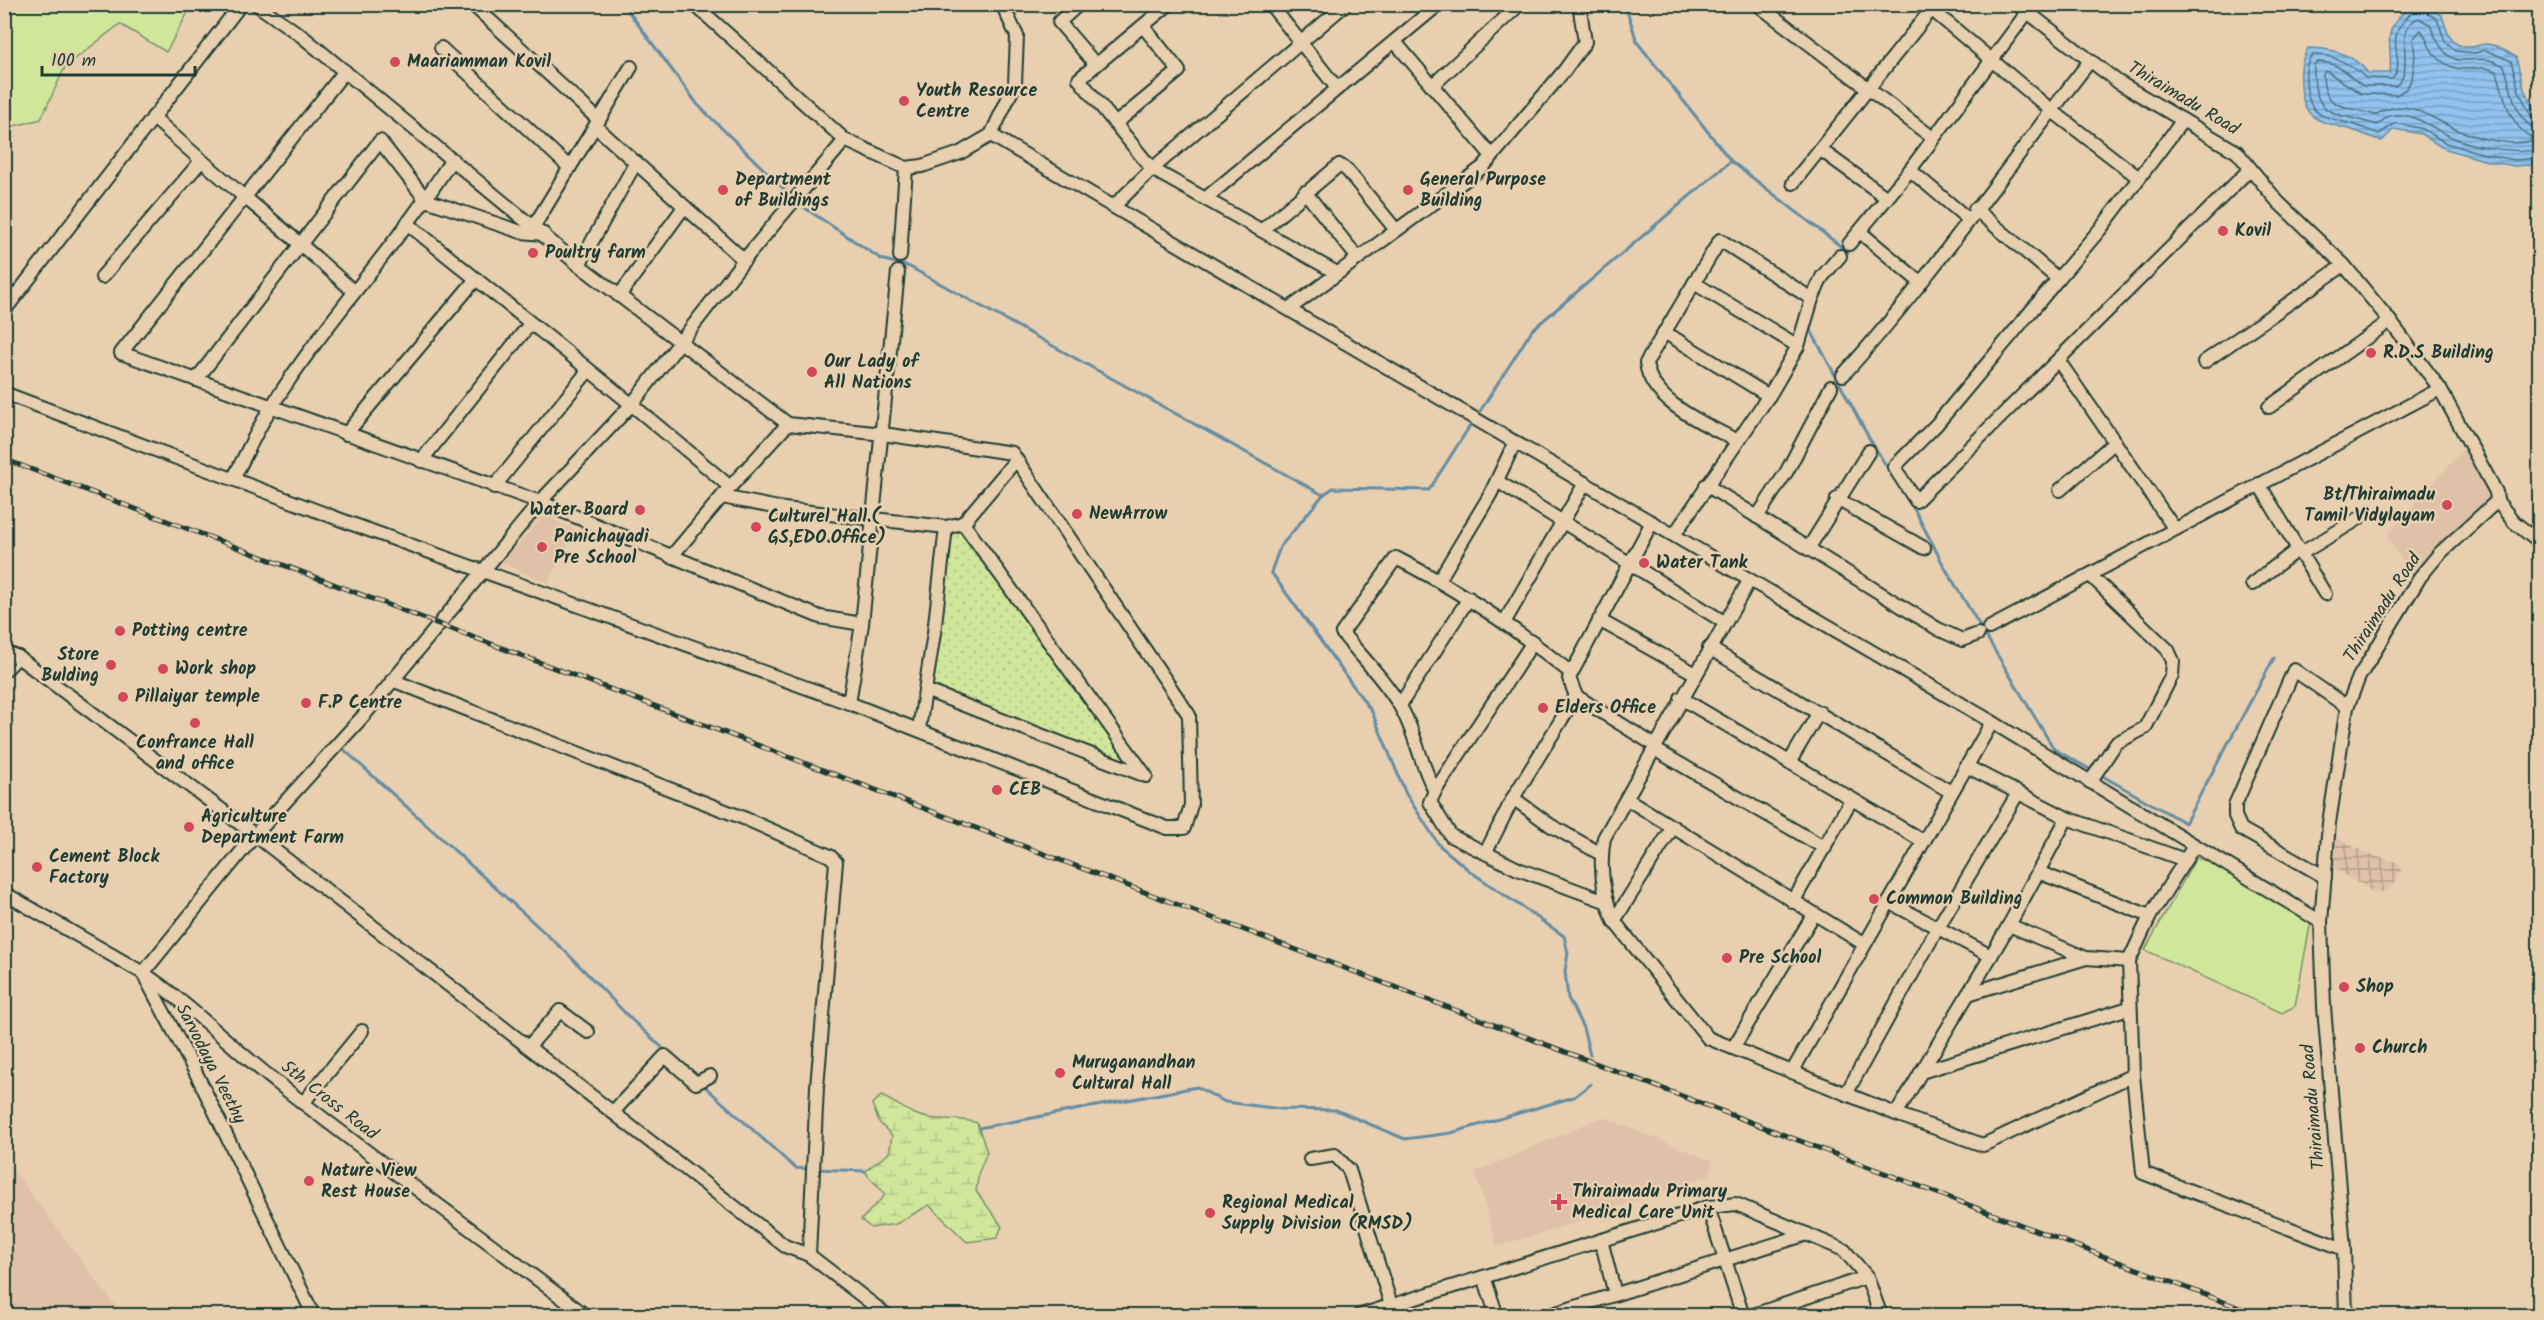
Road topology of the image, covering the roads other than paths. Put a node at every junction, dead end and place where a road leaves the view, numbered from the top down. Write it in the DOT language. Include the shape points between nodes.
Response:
graph roads {
  1 [pos="241,4"];
  2 [pos="256,4"];
  3 [pos="472,4"];
  4 [pos="694,4"];
  5 [pos="1002,4"];
  6 [pos="1080,4"];
  7 [pos="1169,4"];
  8 [pos="1270,4"];
  9 [pos="1346,4"];
  10 [pos="1439,4"];
  11 [pos="1520,4"];
  12 [pos="1579,4"];
  13 [pos="1756,4"];
  14 [pos="2017,4"];
  15 [pos="1931,6"];
  16 [pos="2026,14"];
  17 [pos="1143,26"];
  18 [pos="1395,42"];
  19 [pos="1300,43"];
  20 [pos="441,48"];
  21 [pos="2090,60"];
  22 [pos="1991,61"];
  23 [pos="1096,65"];
  24 [pos="631,67"];
  25 [pos="345,71"];
  26 [pos="1337,87"];
  27 [pos="1432,87"];
  28 [pos="1869,91"];
  29 [pos="2051,110"];
  30 [pos="153,117"];
  31 [pos="2183,120"];
  32 [pos="597,123"];
  33 [pos="1115,124"];
  34 [pos="991,135"];
  35 [pos="1933,138"];
  36 [pos="845,140"];
  37 [pos="1821,150"];
  38 [pos="1492,156"];
  39 [pos="452,159"];
  40 [pos="201,161"];
  41 [pos="636,162"];
  42 [pos="569,168"];
  43 [pos="906,168"];
  44 [pos="1152,169"];
  45 [pos="2250,169"];
  46 [pos="1910,170"];
  47 [pos="2139,178"];
  48 [pos="1792,183"];
  49 [pos="1305,192"];
  50 [pos="246,197"];
  51 [pos="1206,198"];
  52 [pos="1887,198"];
  53 [pos="426,200"];
  54 [pos="1114,206"];
  55 [pos="684,207"];
  56 [pos="1976,209"];
  57 [pos="1968,219"];
  58 [pos="407,223"];
  59 [pos="539,230"];
  60 [pos="1262,230"];
  61 [pos="1396,230"];
  62 [pos="1860,232"];
  63 [pos="302,243"];
  64 [pos="1849,244"];
  65 [pos="900,256"];
  66 [pos="1840,256"];
  67 [pos="1357,257"];
  68 [pos="744,260"];
  69 [pos="579,265"];
  70 [pos="2344,265"];
  71 [pos="898,272"];
  72 [pos="1337,273"];
  73 [pos="102,277"];
  74 [pos="476,279"];
  75 [pos="2058,279"];
  76 [pos="1694,283"];
  77 [pos="1921,283"];
  78 [pos="354,292"];
  79 [pos="619,296"];
  80 [pos="1812,299"];
  81 [pos="1289,309"];
  82 [pos="4,311"];
  83 [pos="2390,321"];
  84 [pos="531,324"];
  85 [pos="1664,332"];
  86 [pos="680,344"];
  87 [pos="1798,346"];
  88 [pos="2058,360"];
  89 [pos="2204,362"];
  90 [pos="588,371"];
  91 [pos="1843,375"];
  92 [pos="196,380"];
  93 [pos="1831,387"];
  94 [pos="2440,388"];
  95 [pos="4,393"];
  96 [pos="1769,396"];
  97 [pos="633,403"];
  98 [pos="271,407"];
  99 [pos="2270,407"];
  100 [pos="788,424"];
  101 [pos="346,434"];
  102 [pos="883,434"];
  103 [pos="1737,441"];
  104 [pos="1515,442"];
  105 [pos="2115,442"];
  106 [pos="1869,452"];
  107 [pos="1016,460"];
  108 [pos="421,461"];
  109 [pos="233,479"];
  110 [pos="1497,481"];
  111 [pos="1585,483"];
  112 [pos="2259,484"];
  113 [pos="1706,485"];
  114 [pos="494,487"];
  115 [pos="2060,490"];
  116 [pos="726,492"];
  117 [pos="1837,499"];
  118 [pos="2497,501"];
  119 [pos="540,502"];
  120 [pos="1757,517"];
  121 [pos="873,518"];
  122 [pos="2358,519"];
  123 [pos="1652,522"];
  124 [pos="963,523"];
  125 [pos="1561,523"];
  126 [pos="946,527"];
  127 [pos="2174,528"];
  128 [pos="1674,536"];
  129 [pos="2540,543"];
  130 [pos="1924,548"];
  131 [pos="1808,549"];
  132 [pos="2299,552"];
  133 [pos="671,557"];
  134 [pos="1631,565"];
  135 [pos="483,570"];
  136 [pos="2090,575"];
  137 [pos="1439,580"];
  138 [pos="1749,581"];
  139 [pos="2252,584"];
  140 [pos="2325,594"];
  141 [pos="1469,598"];
  142 [pos="1599,620"];
  143 [pos="1505,621"];
  144 [pos="1724,622"];
  145 [pos="862,624"];
  146 [pos="1989,628"];
  147 [pos="1978,634"];
  148 [pos="1533,642"];
  149 [pos="1709,648"];
  150 [pos="4,652"];
  151 [pos="18,657"];
  152 [pos="4,671"];
  153 [pos="1570,672"];
  154 [pos="1696,674"];
  155 [pos="393,680"];
  156 [pos="925,690"];
  157 [pos="1576,696"];
  158 [pos="1681,699"];
  159 [pos="849,703"];
  160 [pos="1400,705"];
  161 [pos="2347,707"];
  162 [pos="1819,712"];
  163 [pos="1992,722"];
  164 [pos="919,729"];
  165 [pos="1655,748"];
  166 [pos="1789,763"];
  167 [pos="1966,766"];
  168 [pos="2096,776"];
  169 [pos="1435,791"];
  170 [pos="1951,792"];
  171 [pos="2018,793"];
  172 [pos="1513,798"];
  173 [pos="1627,799"];
  174 [pos="1851,800"];
  175 [pos="2067,818"];
  176 [pos="1673,827"];
  177 [pos="255,835"];
  178 [pos="1923,841"];
  179 [pos="2194,846"];
  180 [pos="1825,848"];
  181 [pos="1486,852"];
  182 [pos="1601,854"];
  183 [pos="2185,860"];
  184 [pos="2038,872"];
  185 [pos="2325,877"];
  186 [pos="4,893"];
  187 [pos="1605,901"];
  188 [pos="1793,902"];
  189 [pos="1889,902"];
  190 [pos="1814,914"];
  191 [pos="2150,916"];
  192 [pos="1614,921"];
  193 [pos="2321,922"];
  194 [pos="2010,925"];
  195 [pos="1937,929"];
  196 [pos="1864,944"];
  197 [pos="1991,956"];
  198 [pos="2086,958"];
  199 [pos="2129,961"];
  200 [pos="143,973"];
  201 [pos="1968,994"];
  202 [pos="2129,1008"];
  203 [pos="362,1031"];
  204 [pos="588,1032"];
  205 [pos="529,1046"];
  206 [pos="1733,1048"];
  207 [pos="1792,1072"];
  208 [pos="1921,1072"];
  209 [pos="2133,1075"];
  210 [pos="710,1076"];
  211 [pos="1846,1094"];
  212 [pos="303,1103"];
  213 [pos="613,1112"];
  214 [pos="1896,1114"];
  215 [pos="1310,1159"];
  216 [pos="1708,1207"];
  217 [pos="1807,1234"];
  218 [pos="1601,1240"];
  219 [pos="2344,1249"];
  220 [pos="809,1255"];
  221 [pos="1726,1261"];
  222 [pos="1867,1276"];
  223 [pos="1484,1277"];
  224 [pos="1615,1294"];
  225 [pos="1392,1305"];
  226 [pos="314,1316"];
  227 [pos="586,1316"];
  228 [pos="888,1316"];
  229 [pos="1358,1316"];
  230 [pos="1497,1316"];
  231 [pos="1547,1316"];
  232 [pos="1743,1316"];
  233 [pos="1750,1316"];
  234 [pos="1881,1316"];
  235 [pos="2346,1316"];
  1 -- 30 [label="street"];
  2 -- 25 [label="street"];
  3 -- 32 [label="street"];
  4 -- 36 [label="street"];
  5 -- 34 [label="street" via="1017,36 1015,84"];
  6 -- 23 [label="street" via="1059,22"];
  7 -- 17 [label="street"];
  8 -- 19 [label="street"];
  9 -- 19 [label="street"];
  10 -- 18 [label="street"];
  11 -- 27 [label="street"];
  12 -- 38 [label="street" via="1585,42"];
  13 -- 28 [label="street"];
  14 -- 16 [label="street, Thiraimadu Road"];
  15 -- 22 [label="street"];
  15 -- 28 [label="street"];
  16 -- 21 [label="street, Thiraimadu Road"];
  16 -- 22 [label="street"];
  17 -- 23 [label="street"];
  17 -- 33 [label="street" via="1179,71"];
  18 -- 26 [label="street"];
  18 -- 27 [label="street"];
  19 -- 26 [label="street"];
  19 -- 44 [label="street"];
  20 -- 42 [label="street"];
  21 -- 29 [label="street"];
  21 -- 31 [label="street, Thiraimadu Road" via="2118,82"];
  22 -- 29 [label="street"];
  22 -- 35 [label="street"];
  23 -- 33 [label="street" via="1079,79"];
  24 -- 32 [label="street"];
  25 -- 39 [label="street"];
  25 -- 50 [label="street"];
  26 -- 51 [label="street"];
  27 -- 38 [label="street"];
  28 -- 35 [label="street"];
  28 -- 37 [label="street"];
  29 -- 47 [label="street"];
  29 -- 56 [label="street"];
  30 -- 40 [label="street"];
  30 -- 82 [label="street"];
  31 -- 45 [label="street, Thiraimadu Road" via="2237,152"];
  31 -- 47 [label="street"];
  32 -- 41 [label="street"];
  32 -- 42 [label="street"];
  33 -- 44 [label="street"];
  34 -- 43 [label="street" via="960,153"];
  34 -- 54 [label="street"];
  35 -- 46 [label="street"];
  36 -- 43 [label="street"];
  36 -- 68 [label="street"];
  37 -- 48 [label="street"];
  37 -- 52 [label="street"];
  38 -- 61 [label="street" via="1483,167"];
  39 -- 53 [label="street"];
  39 -- 59 [label="street"];
  40 -- 50 [label="street"];
  40 -- 73 [label="street"];
  41 -- 55 [label="street"];
  41 -- 69 [label="street"];
  42 -- 59 [label="street"];
  43 -- 65 [label="street"];
  44 -- 51 [label="street"];
  44 -- 54 [label="street"];
  45 -- 70 [label="street, Thiraimadu Road" via="2278,202"];
  45 -- 88 [label="street"];
  46 -- 52 [label="street"];
  46 -- 57 [label="street"];
  47 -- 75 [label="street"];
  49 -- 60 [label="street"];
  49 -- 61 [label="street" via="1339,165"];
  49 -- 67 [label="street"];
  50 -- 63 [label="street"];
  50 -- 92 [label="street" via="121,353"];
  51 -- 60 [label="street"];
  52 -- 62 [label="street"];
  53 -- 58 [label="street"];
  53 -- 59 [label="street" via="521,232"];
  53 -- 63 [label="street" via="380,141"];
  54 -- 81 [label="street"];
  55 -- 68 [label="street"];
  55 -- 79 [label="street"];
  56 -- 57 [label="street"];
  56 -- 75 [label="street"];
  57 -- 77 [label="street"];
  58 -- 74 [label="street"];
  58 -- 78 [label="street"];
  59 -- 69 [label="street"];
  60 -- 72 [label="street"];
  61 -- 67 [label="street"];
  62 -- 64 [label="street"];
  62 -- 77 [label="street"];
  63 -- 78 [label="street"];
  63 -- 92 [label="street"];
  66 -- 80 [label="street" via="1822,277"];
  67 -- 72 [label="street"];
  68 -- 86 [label="street"];
  69 -- 79 [label="street"];
  70 -- 83 [label="street, Thiraimadu Road"];
  70 -- 89 [label="street"];
  71 -- 102 [label="street"];
  72 -- 81 [label="street"];
  74 -- 84 [label="street"];
  74 -- 101 [label="street"];
  75 -- 88 [label="street" via="1951,409 1894,468 1916,501"];
  76 -- 80 [label="street" via="1720,240"];
  76 -- 85 [label="street"];
  76 -- 87 [label="street"];
  77 -- 91 [label="street"];
  78 -- 98 [label="street"];
  79 -- 86 [label="street"];
  80 -- 87 [label="street"];
  81 -- 104 [label="street"];
  83 -- 94 [label="street, Thiraimadu Road"];
  83 -- 99 [label="street"];
  84 -- 90 [label="street"];
  84 -- 108 [label="street"];
  85 -- 96 [label="street"];
  85 -- 103 [label="street" via="1646,363 1648,375 1665,397 1683,411"];
  86 -- 97 [label="street"];
  86 -- 100 [label="street"];
  87 -- 96 [label="street"];
  88 -- 105 [label="street"];
  90 -- 97 [label="street"];
  90 -- 114 [label="street"];
  92 -- 98 [label="street"];
  93 -- 120 [label="street" via="1787,471"];
  94 -- 112 [label="street"];
  94 -- 118 [label="street, Thiraimadu Road" via="2496,492"];
  95 -- 109 [label="street"];
  96 -- 103 [label="street"];
  97 -- 116 [label="street"];
  97 -- 119 [label="street"];
  98 -- 101 [label="street"];
  98 -- 109 [label="street"];
  100 -- 102 [label="street"];
  100 -- 116 [label="street"];
  101 -- 108 [label="street"];
  102 -- 107 [label="street" via="1012,453"];
  102 -- 121 [label="street"];
  103 -- 113 [label="street"];
  104 -- 110 [label="street"];
  104 -- 111 [label="street"];
  105 -- 115 [label="street"];
  105 -- 127 [label="street"];
  106 -- 117 [label="street"];
  107 -- 124 [label="street"];
  107 -- 164 [label="street" via="1189,715 1191,805 1185,828 1167,828"];
  108 -- 114 [label="street"];
  109 -- 135 [label="street"];
  110 -- 125 [label="street"];
  110 -- 137 [label="street"];
  111 -- 123 [label="street"];
  111 -- 125 [label="street"];
  112 -- 127 [label="street"];
  112 -- 132 [label="street"];
  113 -- 120 [label="street"];
  113 -- 128 [label="street"];
  114 -- 119 [label="street"];
  116 -- 121 [label="street" via="784,509"];
  116 -- 133 [label="street"];
  117 -- 130 [label="street"];
  117 -- 131 [label="street"];
  118 -- 129 [label="street" via="2514,522"];
  118 -- 161 [label="street, Thiraimadu Road" via="2439,554 2420,577 2359,677"];
  119 -- 133 [label="street"];
  119 -- 135 [label="street"];
  120 -- 131 [label="street"];
  121 -- 126 [label="street"];
  121 -- 145 [label="street"];
  122 -- 132 [label="street"];
  123 -- 128 [label="street"];
  123 -- 134 [label="street"];
  124 -- 126 [label="street"];
  124 -- 156 [label="street" via="1146,776"];
  125 -- 134 [label="street"];
  125 -- 143 [label="street"];
  126 -- 156 [label="street"];
  127 -- 136 [label="street"];
  128 -- 138 [label="street"];
  131 -- 147 [label="street" via="1938,629 1962,640"];
  132 -- 139 [label="street"];
  132 -- 140 [label="street"];
  133 -- 145 [label="street" via="820,617"];
  134 -- 142 [label="street"];
  134 -- 144 [label="street"];
  135 -- 155 [label="street"];
  135 -- 159 [label="street"];
  136 -- 146 [label="street"];
  136 -- 168 [label="street" via="2168,650 2173,660 2172,675 2145,728 2116,743"];
  137 -- 141 [label="street"];
  137 -- 160 [label="street" via="1396,558 1342,633"];
  138 -- 144 [label="street"];
  138 -- 163 [label="street"];
  141 -- 143 [label="street"];
  141 -- 160 [label="street"];
  142 -- 153 [label="street"];
  142 -- 154 [label="street"];
  143 -- 148 [label="street"];
  144 -- 149 [label="street"];
  145 -- 159 [label="street"];
  148 -- 153 [label="street"];
  148 -- 169 [label="street"];
  149 -- 154 [label="street"];
  149 -- 162 [label="street"];
  150 -- 151 [label="street"];
  151 -- 152 [label="street"];
  151 -- 177 [label="street"];
  153 -- 157 [label="street"];
  154 -- 158 [label="street"];
  155 -- 177 [label="street"];
  155 -- 220 [label="street" via="746,819 836,862 817,1087"];
  156 -- 164 [label="street"];
  157 -- 165 [label="street"];
  157 -- 172 [label="street"];
  158 -- 165 [label="street"];
  158 -- 166 [label="street"];
  159 -- 164 [label="street"];
  160 -- 169 [label="street"];
  161 -- 185 [label="street, Thiraimadu Road"];
  161 -- 185 [label="street" via="2294,670 2235,805 2241,829"];
  162 -- 166 [label="street"];
  162 -- 170 [label="street"];
  163 -- 167 [label="street"];
  163 -- 168 [label="street"];
  165 -- 173 [label="street"];
  165 -- 180 [label="street"];
  166 -- 174 [label="street"];
  167 -- 170 [label="street"];
  167 -- 171 [label="street"];
  168 -- 179 [label="street"];
  169 -- 181 [label="street" via="1430,802 1451,836"];
  170 -- 178 [label="street"];
  171 -- 175 [label="street"];
  171 -- 195 [label="street"];
  172 -- 181 [label="street"];
  172 -- 182 [label="street"];
  173 -- 176 [label="street"];
  173 -- 182 [label="street" via="1604,838"];
  174 -- 178 [label="street"];
  174 -- 180 [label="street"];
  175 -- 183 [label="street"];
  175 -- 184 [label="street"];
  176 -- 188 [label="street"];
  176 -- 192 [label="street"];
  177 -- 200 [label="street"];
  177 -- 205 [label="street"];
  178 -- 189 [label="street"];
  179 -- 183 [label="street"];
  179 -- 193 [label="street"];
  180 -- 188 [label="street"];
  181 -- 187 [label="street"];
  182 -- 187 [label="street"];
  183 -- 191 [label="street"];
  184 -- 191 [label="street"];
  184 -- 194 [label="street"];
  185 -- 193 [label="street, Thiraimadu Road"];
  186 -- 200 [label="street"];
  187 -- 192 [label="street"];
  188 -- 190 [label="street"];
  189 -- 195 [label="street"];
  189 -- 196 [label="street"];
  190 -- 196 [label="street"];
  190 -- 206 [label="street"];
  191 -- 199 [label="street"];
  192 -- 206 [label="street" via="1708,1038"];
  193 -- 219 [label="street, Thiraimadu Road"];
  194 -- 197 [label="street"];
  194 -- 198 [label="street"];
  195 -- 197 [label="street"];
  195 -- 211 [label="street"];
  196 -- 207 [label="street"];
  197 -- 201 [label="street"];
  198 -- 199 [label="street"];
  198 -- 201 [label="street"];
  199 -- 202 [label="street"];
  200 -- 212 [label="street, 5th Cross Road"];
  200 -- 226 [label="street, Sarvodaya Veethy"];
  201 -- 208 [label="street"];
  202 -- 208 [label="street"];
  202 -- 209 [label="street"];
  203 -- 212 [label="street"];
  204 -- 205 [label="street" via="560,1011"];
  205 -- 213 [label="street"];
  206 -- 207 [label="street"];
  207 -- 211 [label="street"];
  208 -- 214 [label="street"];
  209 -- 214 [label="street" via="1983,1145"];
  209 -- 219 [label="street" via="2143,1173"];
  210 -- 213 [label="street" via="696,1083 665,1056"];
  211 -- 214 [label="street"];
  212 -- 227 [label="street, 5th Cross Road"];
  213 -- 220 [label="street" via="785,1246"];
  215 -- 225 [label="street" via="1335,1155 1349,1170"];
  216 -- 217 [label="street" via="1736,1204"];
  216 -- 218 [label="street"];
  216 -- 221 [label="street"];
  217 -- 221 [label="street"];
  217 -- 222 [label="street" via="1844,1250"];
  218 -- 223 [label="street"];
  218 -- 224 [label="street"];
  219 -- 235 [label="street, Thiraimadu Road"];
  220 -- 228 [label="street"];
  221 -- 224 [label="street"];
  221 -- 232 [label="street"];
  222 -- 233 [label="street"];
  222 -- 234 [label="street"];
  223 -- 225 [label="street"];
  223 -- 230 [label="street"];
  224 -- 231 [label="street"];
  225 -- 229 [label="street"];
}
